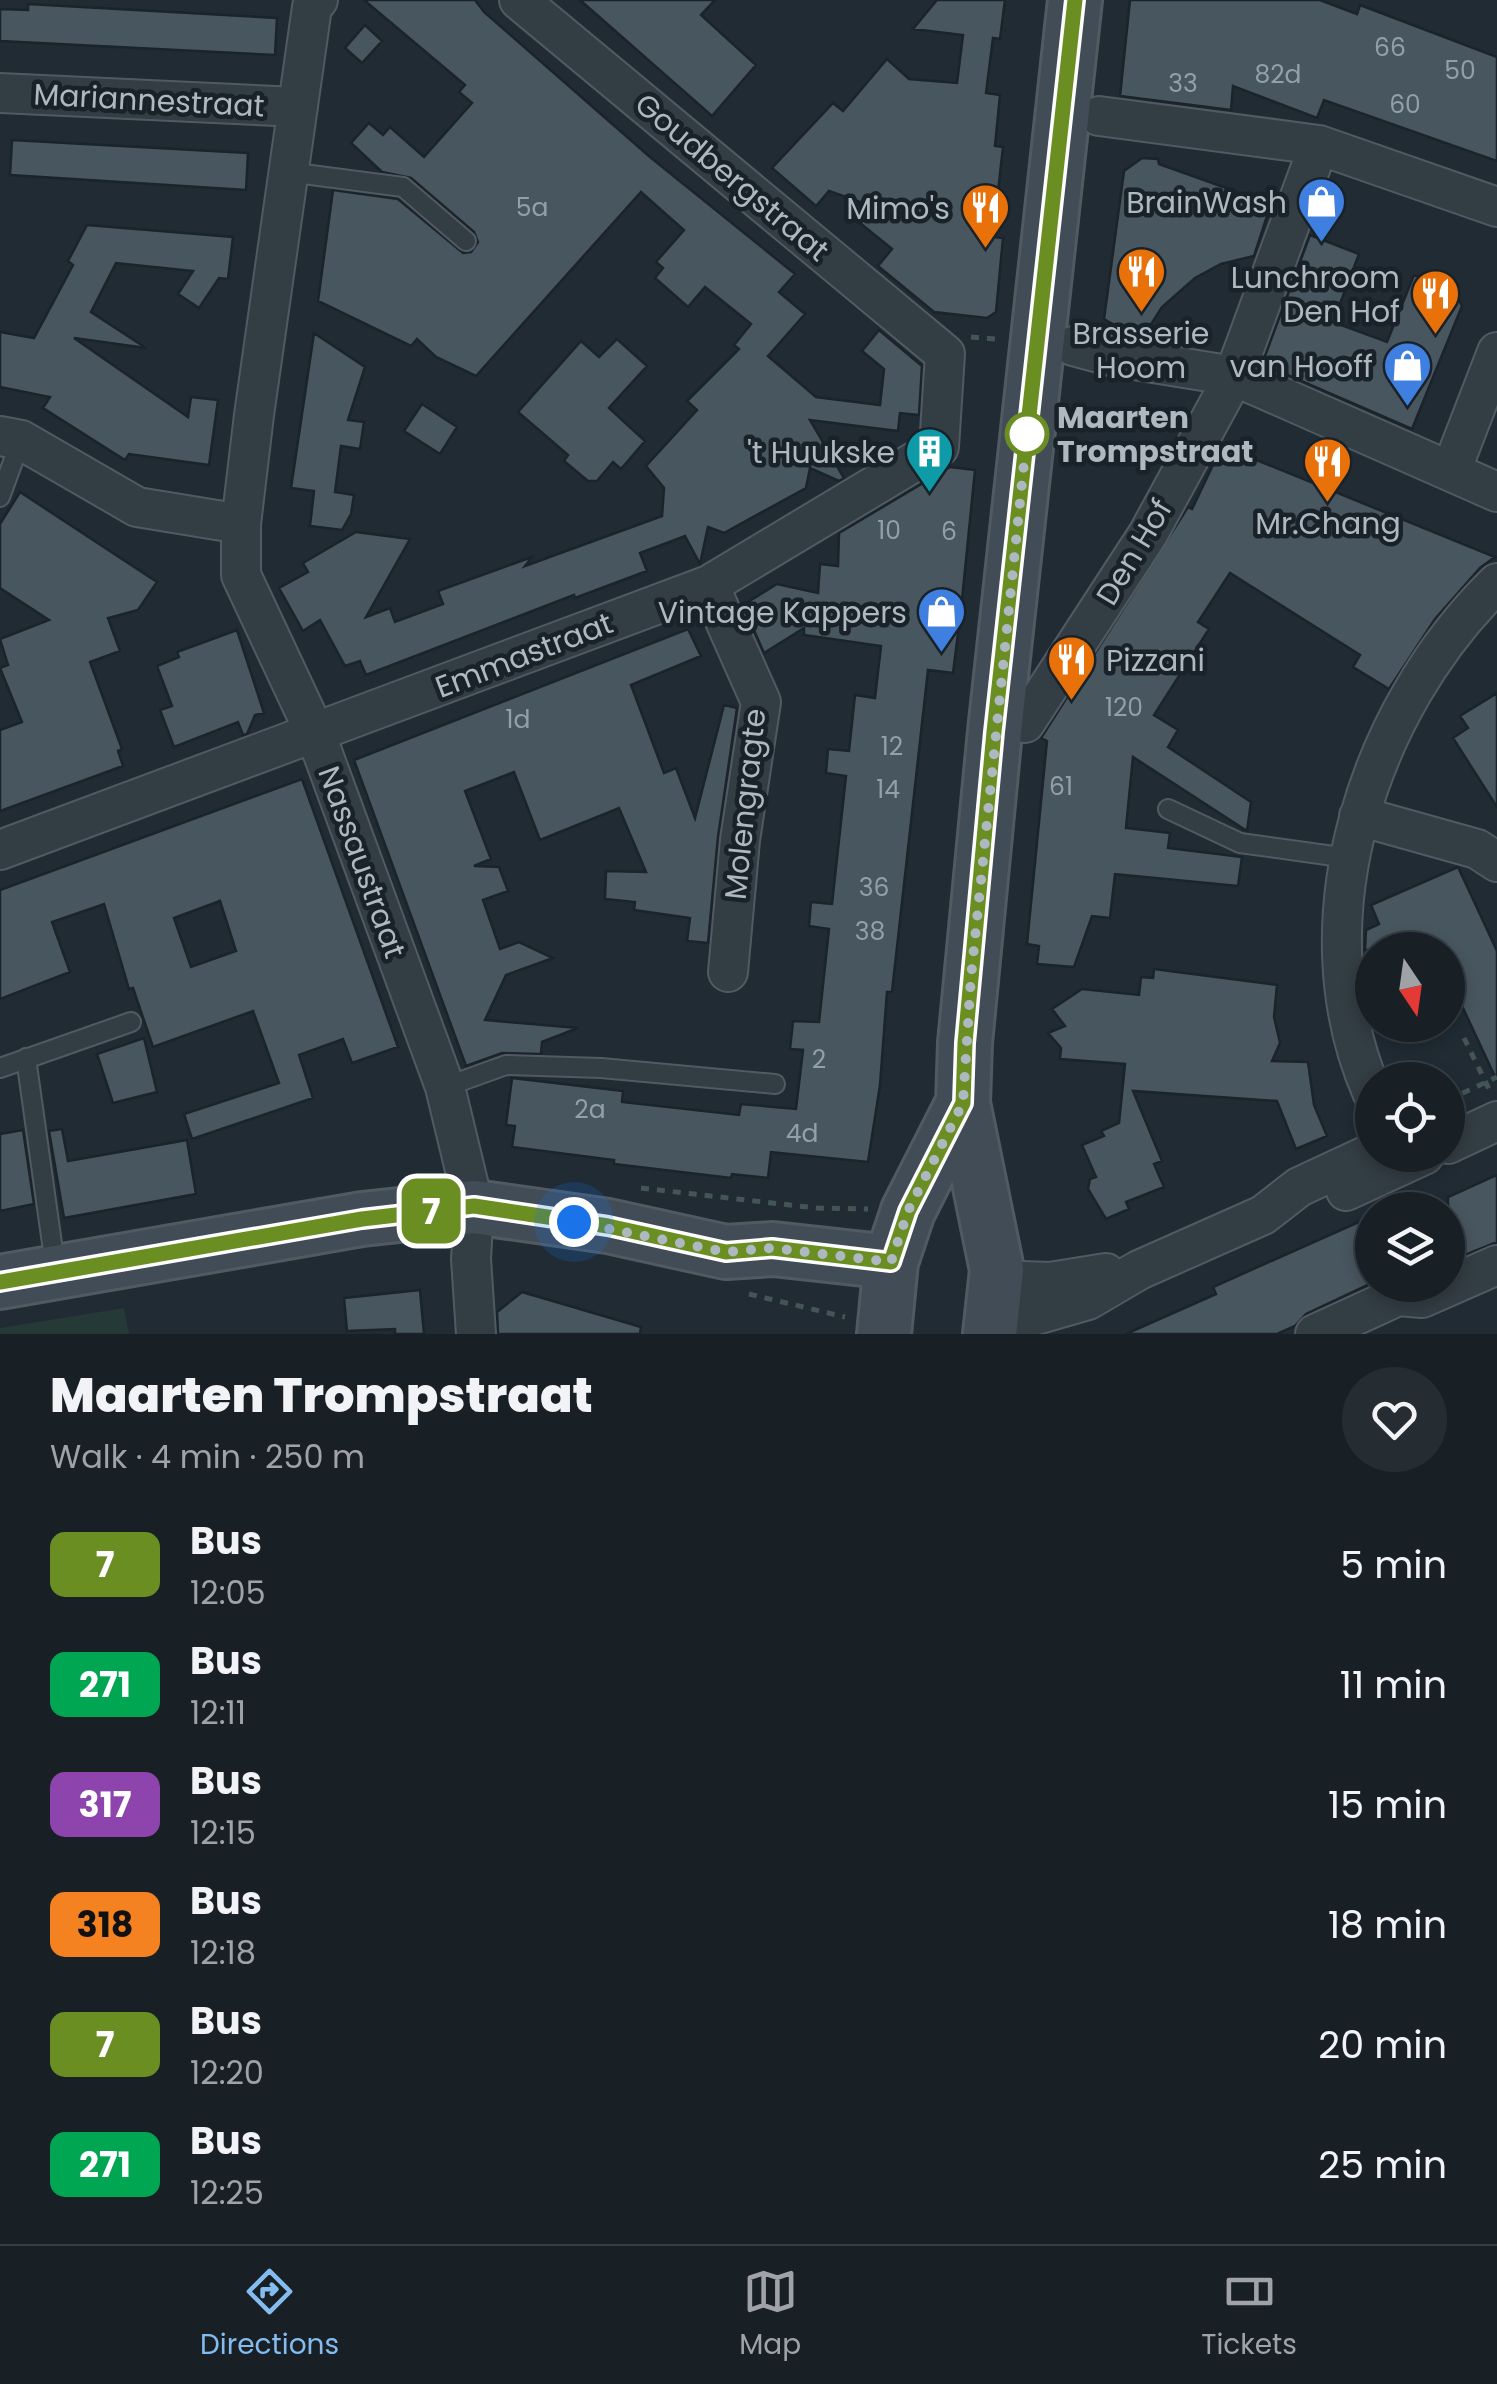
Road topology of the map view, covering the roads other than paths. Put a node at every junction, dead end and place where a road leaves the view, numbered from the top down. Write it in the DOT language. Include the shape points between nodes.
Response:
graph roads {
  1 [pos="318,0"];
  2 [pos="519,0"];
  3 [pos="1075,0"];
  4 [pos="0,93"];
  5 [pos="298,107"];
  6 [pos="1098,116"];
  7 [pos="1319,145"];
  8 [pos="288,172"];
  9 [pos="1497,208"];
  10 [pos="466,241"];
  11 [pos="1073,346"];
  12 [pos="1497,352"];
  13 [pos="945,354"];
  14 [pos="1234,376"];
  15 [pos="11,438"];
  16 [pos="1451,471"];
  17 [pos="1497,492"];
  18 [pos="0,498"];
  19 [pos="240,524"];
  20 [pos="1497,583"];
  21 [pos="709,586"];
  22 [pos="1025,723"];
  23 [pos="316,735"];
  24 [pos="1168,809"];
  25 [pos="1359,816"];
  26 [pos="0,850"];
  27 [pos="1348,858"];
  28 [pos="1497,862"];
  29 [pos="728,972"];
  30 [pos="131,1022"];
  31 [pos="26,1058"];
  32 [pos="1359,1062"];
  33 [pos="0,1068"];
  34 [pos="776,1084"];
  35 [pos="445,1087"];
  36 [pos="1494,1094"];
  37 [pos="963,1103"];
  38 [pos="1465,1109"];
  39 [pos="1465,1126"];
  40 [pos="1373,1172"];
  41 [pos="474,1206"];
  42 [pos="1497,1265"];
  43 [pos="1139,1270"];
  44 [pos="56,1272"];
  45 [pos="0,1282"];
  46 [pos="890,1282"];
  47 [pos="993,1296"];
  48 [pos="1089,1317"];
  49 [pos="476,1334"];
  50 [pos="1315,1334"];
  1 -- 5 [label="street, Nassaustraat"];
  2 -- 13 [label="street, Goudbergstraat"];
  3 -- 37 [label="main road" via="994,732"];
  4 -- 5 [label="street, Mariannestraat"];
  5 -- 8 [label="street, Nassaustraat"];
  6 -- 7 [label="street"];
  7 -- 9 [label="street"];
  7 -- 14 [label="street, Den Hof"];
  8 -- 10 [label="lane" via="402,187"];
  8 -- 19 [label="street, Nassaustraat"];
  11 -- 14 [label="street"];
  12 -- 16 [label="street"];
  13 -- 21 [label="street, Emmastraat" via="939,447"];
  14 -- 16 [label="street"];
  14 -- 22 [label="street, Den Hof" via="1148,534"];
  15 -- 18 [label="lane"];
  15 -- 19 [label="street" via="137,508"];
  16 -- 17 [label="street"];
  19 -- 23 [label="street, Nassaustraat" via="241,575"];
  20 -- 25 [label="street" via="1433,660 1393,732"];
  21 -- 23 [label="street, Emmastraat"];
  21 -- 29 [label="street, Molengragte" via="761,702"];
  23 -- 26 [label="street, Emmastraat"];
  23 -- 35 [label="street, Nassaustraat"];
  24 -- 27 [label="lane" via="1240,843"];
  25 -- 27 [label="street"];
  25 -- 28 [label="street" via="1476,849"];
  27 -- 32 [label="street" via="1341,971"];
  30 -- 31 [label="lane"];
  31 -- 33 [label="lane"];
  31 -- 44 [label="lane"];
  34 -- 35 [label="lane" via="506,1064"];
  35 -- 41 [label="street, Nassaustraat"];
  36 -- 38 [label="street"];
  36 -- 39 [label="street"];
  37 -- 46 [label="main road" via="914,1197"];
  37 -- 47 [label="main road"];
  40 -- 43 [label="street" via="1310,1208 1263,1215"];
  41 -- 44 [label="main road"];
  41 -- 46 [label="main road" via="726,1252 764,1275"];
  41 -- 49 [label="street, Nassaustraat"];
  42 -- 50 [label="street" via="1422,1298 1398,1296"];
  43 -- 47 [label="street"];
  43 -- 48 [label="street"];
  44 -- 45 [label="main road"];
  46 -- 47 [label="main road" via="948,1226"];
  47 -- 48 [label="street" via="1029,1316"];
}
